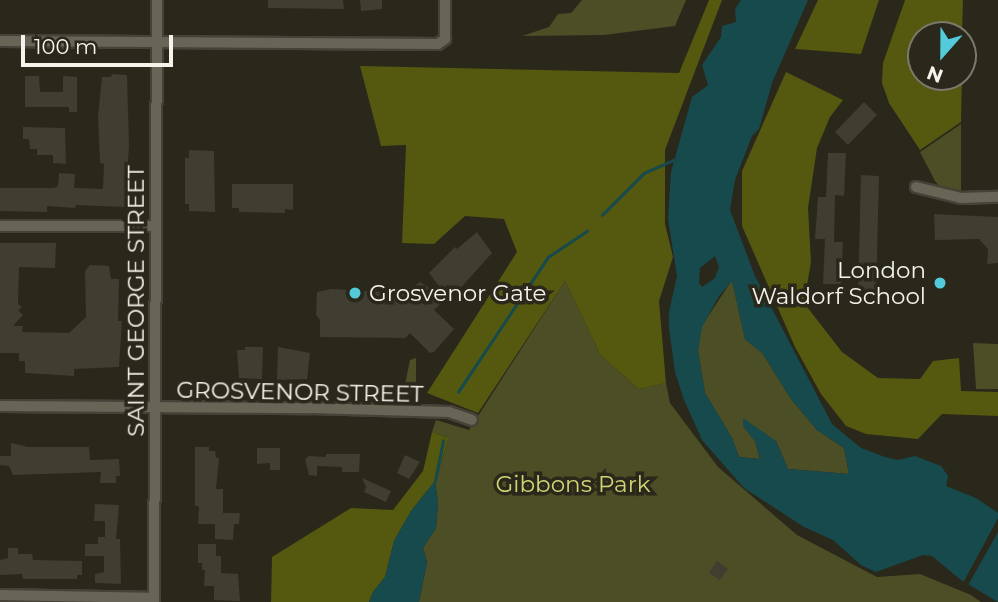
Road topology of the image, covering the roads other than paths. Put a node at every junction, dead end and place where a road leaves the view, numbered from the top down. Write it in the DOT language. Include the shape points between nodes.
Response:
graph roads {
  1 [pos="157,0"];
  2 [pos="445,0"];
  3 [pos="0,41"];
  4 [pos="156,43"];
  5 [pos="916,187"];
  6 [pos="998,197"];
  7 [pos="0,226"];
  8 [pos="155,226"];
  9 [pos="0,406"];
  10 [pos="155,409"];
  11 [pos="472,420"];
  12 [pos="0,595"];
  13 [pos="154,600"];
  1 -- 4 [label="street, SAINT GEORGE STREET"];
  2 -- 4 [label="street" via="444,39 438,44"];
  3 -- 4 [label="street"];
  4 -- 8 [label="street, SAINT GEORGE STREET"];
  5 -- 6 [label="street" via="961,198"];
  7 -- 8 [label="street"];
  8 -- 10 [label="street, SAINT GEORGE STREET"];
  9 -- 10 [label="street, GROSVENOR STREET"];
  10 -- 11 [label="street, GROSVENOR STREET" via="449,412"];
  10 -- 13 [label="street, SAINT GEORGE STREET"];
  12 -- 13 [label="street"];
}
